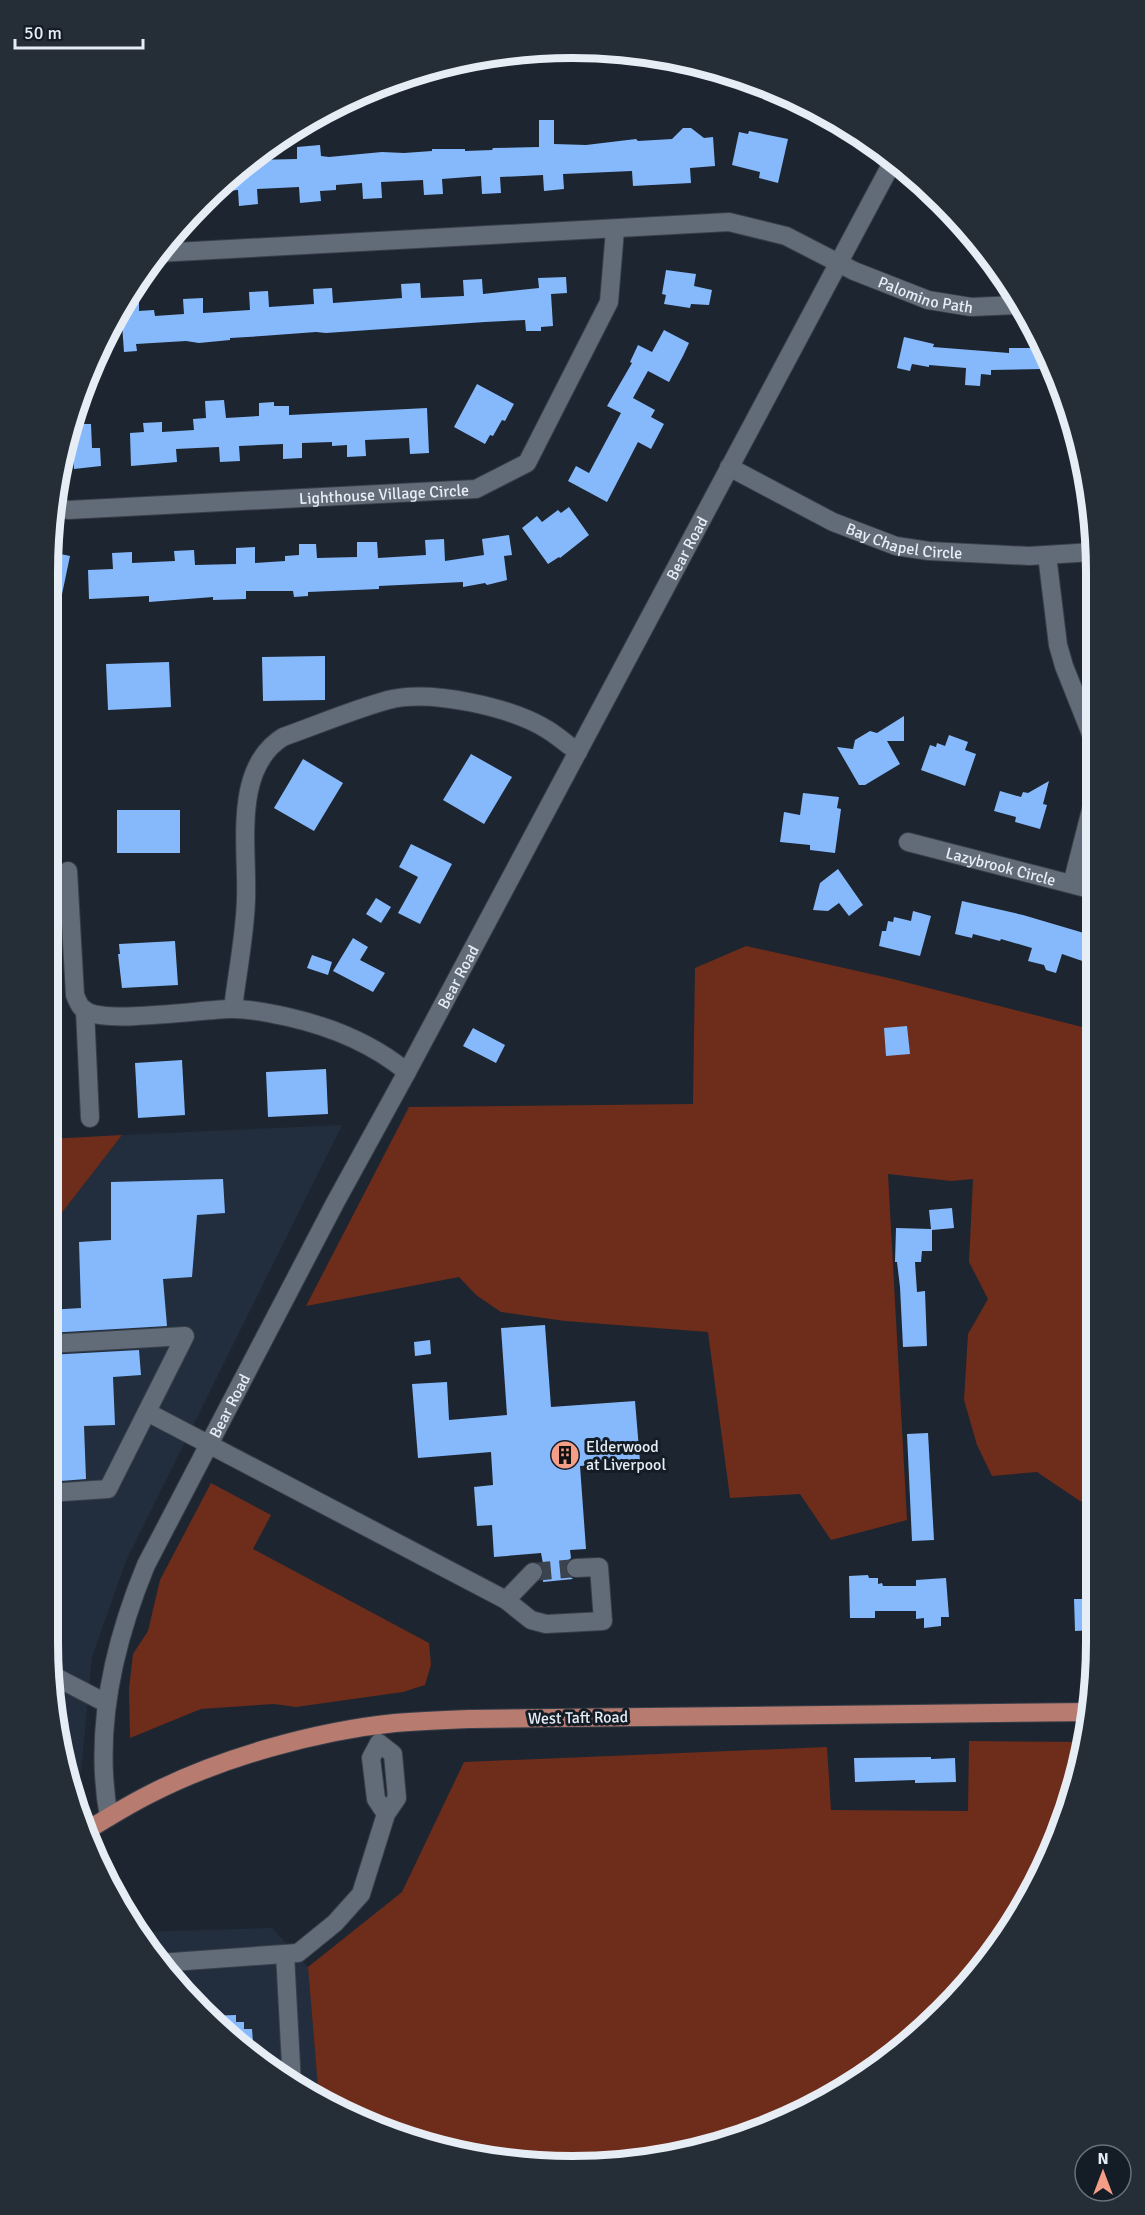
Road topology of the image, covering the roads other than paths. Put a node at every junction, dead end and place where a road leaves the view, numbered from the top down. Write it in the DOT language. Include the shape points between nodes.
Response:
graph roads {
  1 [pos="889,168"];
  2 [pos="615,230"];
  3 [pos="171,252"];
  4 [pos="838,263"];
  5 [pos="1011,305"];
  6 [pos="729,467"];
  7 [pos="63,508"];
  8 [pos="1085,552"];
  9 [pos="1047,555"];
  10 [pos="1086,722"];
  11 [pos="578,752"];
  12 [pos="1086,829"];
  13 [pos="909,842"];
  14 [pos="68,871"];
  15 [pos="1072,884"];
  16 [pos="1086,888"];
  17 [pos="233,1009"];
  18 [pos="85,1010"];
  19 [pos="407,1072"];
  20 [pos="90,1118"];
  21 [pos="58,1343"];
  22 [pos="147,1412"];
  23 [pos="208,1445"];
  24 [pos="58,1492"];
  25 [pos="576,1568"];
  26 [pos="533,1572"];
  27 [pos="506,1600"];
  28 [pos="60,1679"];
  29 [pos="106,1703"];
  30 [pos="1082,1712"];
  31 [pos="378,1735"];
  32 [pos="109,1817"];
  33 [pos="93,1826"];
  34 [pos="285,1954"];
  35 [pos="171,1962"];
  36 [pos="291,2073"];
  1 -- 4 [label="street, Bear Road"];
  2 -- 3 [label="street"];
  2 -- 4 [label="street" via="729,222 786,236"];
  2 -- 7 [label="street, Lighthouse Village Circle" via="609,302 527,463 476,489"];
  4 -- 5 [label="street, Palomino Path" via="928,300 971,307"];
  4 -- 6 [label="street, Bear Road"];
  6 -- 9 [label="street, Bay Chapel Circle" via="833,522 896,546 929,552"];
  6 -- 11 [label="street, Bear Road"];
  8 -- 9 [label="street, Bay Chapel Circle"];
  9 -- 10 [label="street" via="1058,645"];
  11 -- 17 [label="street" via="547,729 505,712 457,700 408,697 377,704 283,737 271,745 256,766 247,799 246,901"];
  11 -- 19 [label="street, Bear Road"];
  12 -- 15 [label="street"];
  13 -- 15 [label="street, Lazybrook Circle"];
  14 -- 18 [label="street" via="75,995"];
  15 -- 16 [label="street, Lazybrook Circle"];
  17 -- 18 [label="street" via="110,1016"];
  17 -- 19 [label="street" via="288,1016 346,1034 387,1056"];
  18 -- 20 [label="street"];
  19 -- 23 [label="street, Bear Road"];
  21 -- 22 [label="street" via="185,1336"];
  22 -- 23 [label="street"];
  22 -- 24 [label="street" via="108,1489"];
  23 -- 27 [label="street"];
  23 -- 29 [label="street, Bear Road" via="132,1598 115,1654"];
  25 -- 27 [label="street" via="599,1567 603,1621 546,1624 531,1620"];
  26 -- 27 [label="street"];
  28 -- 29 [label="street"];
  29 -- 32 [label="street, Bear Road" via="103,1763"];
  30 -- 31 [label="main road, West Taft Road" via="472,1719"];
  31 -- 32 [label="main road, West Taft Road" via="322,1735 251,1754 149,1794"];
  31 -- 34 [label="street" via="393,1754 397,1798 386,1814 362,1894 335,1923 298,1953"];
  32 -- 33 [label="main road, West Taft Road"];
  34 -- 35 [label="street"];
  34 -- 36 [label="street"];
}
